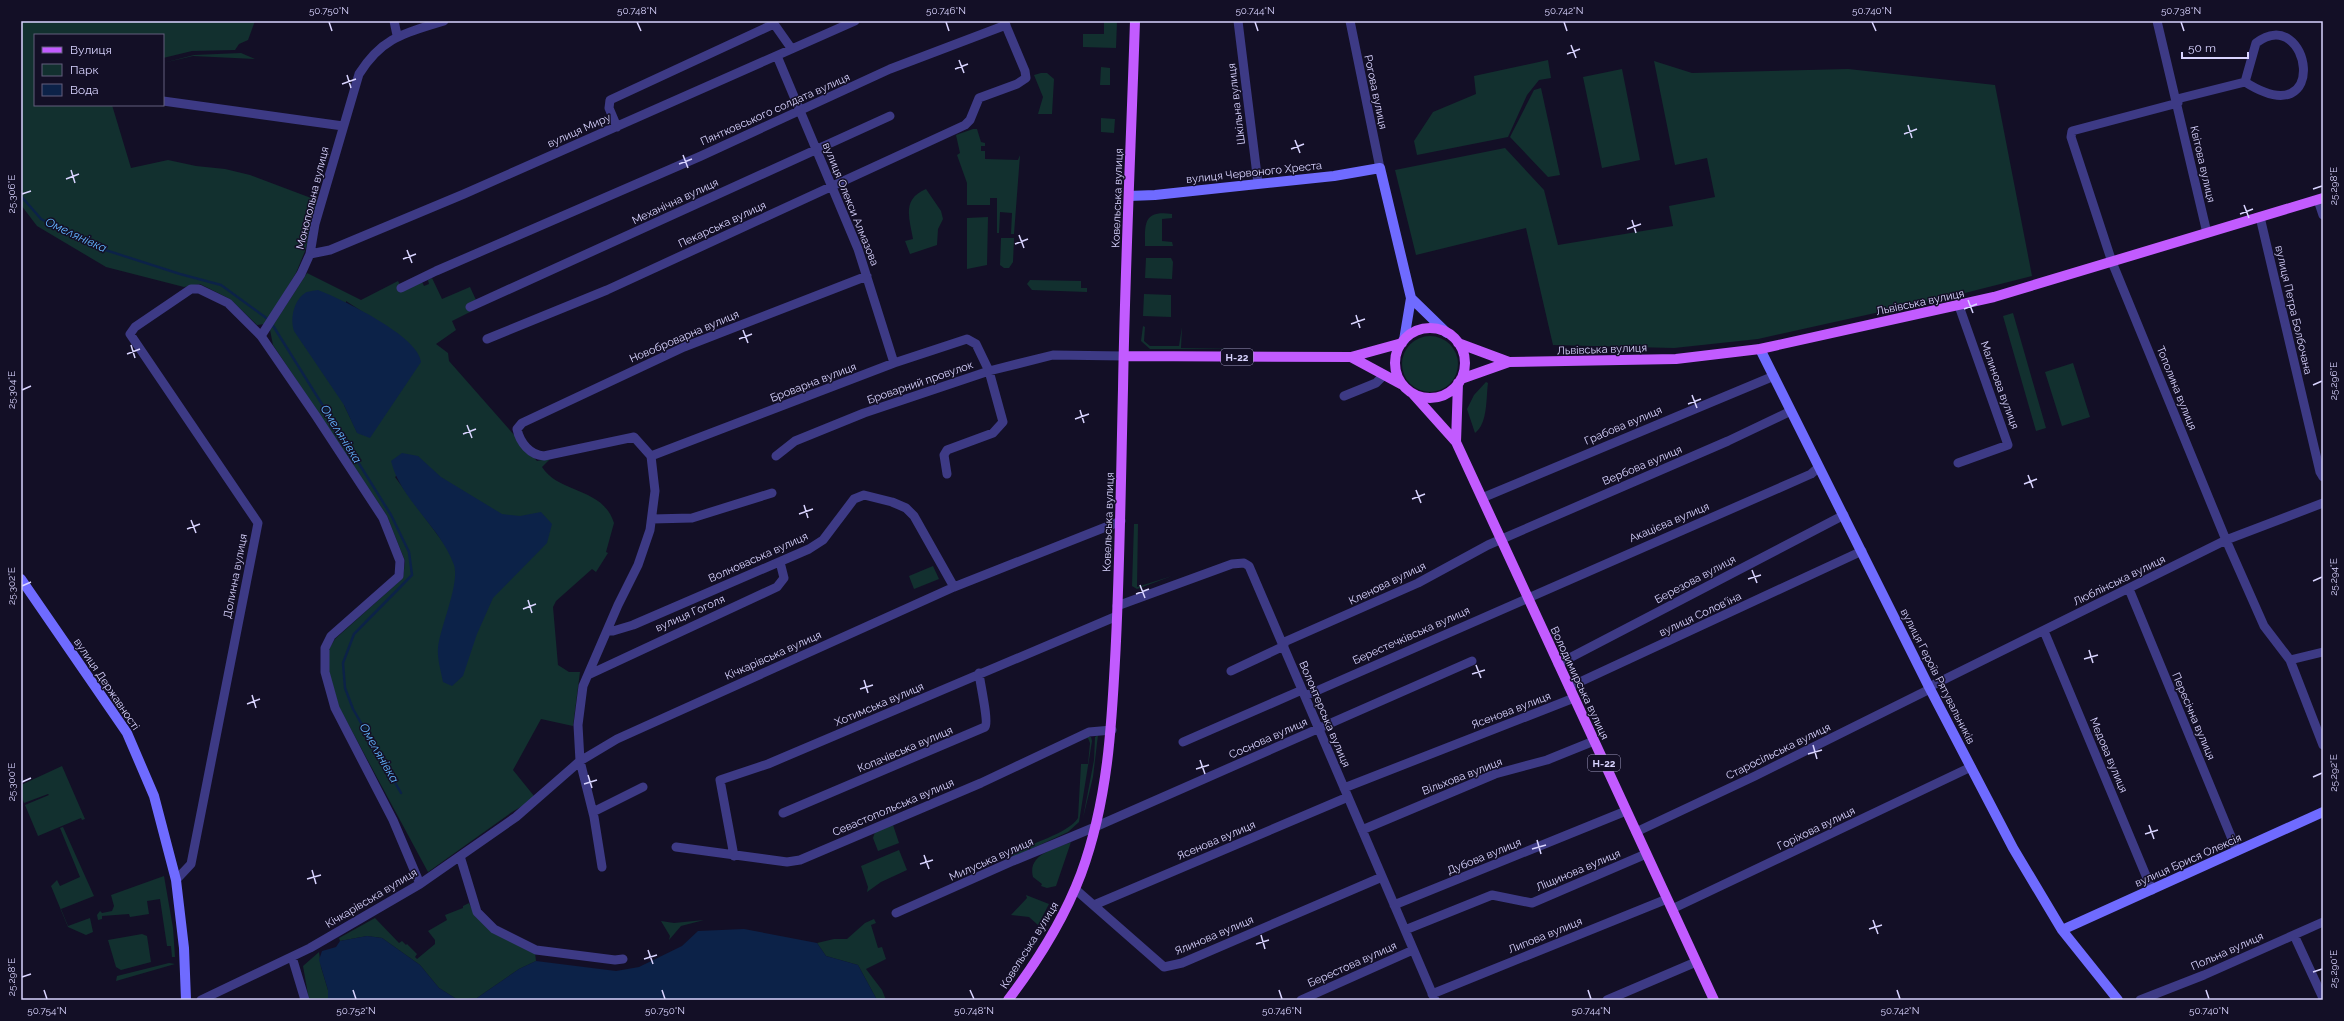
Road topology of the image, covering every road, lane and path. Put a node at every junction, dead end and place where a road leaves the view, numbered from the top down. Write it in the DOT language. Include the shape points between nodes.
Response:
graph roads {
  1 [pos="394,21"];
  2 [pos="444,21"];
  3 [pos="854,21"];
  4 [pos="1135,21"];
  5 [pos="1238,21"];
  6 [pos="1350,21"];
  7 [pos="2157,21"];
  8 [pos="773,22"];
  9 [pos="1005,23"];
  10 [pos="397,36"];
  11 [pos="791,48"];
  12 [pos="777,56"];
  13 [pos="2245,82"];
  14 [pos="164,101"];
  15 [pos="2177,101"];
  16 [pos="799,111"];
  17 [pos="890,116"];
  18 [pos="343,126"];
  19 [pos="617,127"];
  20 [pos="816,149"];
  21 [pos="1380,168"];
  22 [pos="1258,183"];
  23 [pos="832,187"];
  24 [pos="1129,196"];
  25 [pos="2321,199"];
  26 [pos="2323,215"];
  27 [pos="2260,217"];
  28 [pos="2207,233"];
  29 [pos="310,254"];
  30 [pos="2112,262"];
  31 [pos="867,276"];
  32 [pos="401,288"];
  33 [pos="1411,298"];
  34 [pos="1959,306"];
  35 [pos="470,307"];
  36 [pos="1447,333"];
  37 [pos="261,336"];
  38 [pos="487,339"];
  39 [pos="1403,341"];
  40 [pos="1458,343"];
  41 [pos="1760,349"];
  42 [pos="1124,356"];
  43 [pos="1351,357"];
  44 [pos="1509,362"];
  45 [pos="894,363"];
  46 [pos="989,372"];
  47 [pos="1384,375"];
  48 [pos="1774,376"];
  49 [pos="1460,381"];
  50 [pos="1401,384"];
  51 [pos="1413,394"];
  52 [pos="1344,396"];
  53 [pos="1791,411"];
  54 [pos="1456,442"];
  55 [pos="651,456"];
  56 [pos="776,456"];
  57 [pos="1958,463"];
  58 [pos="1819,467"];
  59 [pos="947,474"];
  60 [pos="2323,477"];
  61 [pos="772,493"];
  62 [pos="1482,498"];
  63 [pos="2323,502"];
  64 [pos="1844,515"];
  65 [pos="652,519"];
  66 [pos="1121,521"];
  67 [pos="1501,540"];
  68 [pos="2226,540"];
  69 [pos="1862,551"];
  70 [pos="780,562"];
  71 [pos="21,579"];
  72 [pos="954,587"];
  73 [pos="2129,589"];
  74 [pos="1527,597"];
  75 [pos="1117,611"];
  76 [pos="607,631"];
  77 [pos="2044,631"];
  78 [pos="1283,644"];
  79 [pos="2323,652"];
  80 [pos="2290,660"];
  81 [pos="1472,661"];
  82 [pos="1558,664"];
  83 [pos="1231,671"];
  84 [pos="979,673"];
  85 [pos="588,675"];
  86 [pos="1569,687"];
  87 [pos="1929,688"];
  88 [pos="1303,693"];
  89 [pos="1574,698"];
  90 [pos="1319,728"];
  91 [pos="1112,730"];
  92 [pos="1594,741"];
  93 [pos="1183,742"];
  94 [pos="2323,745"];
  95 [pos="580,761"];
  96 [pos="1971,767"];
  97 [pos="643,787"];
  98 [pos="1346,793"];
  99 [pos="1626,811"];
  100 [pos="593,812"];
  101 [pos="2323,812"];
  102 [pos="782,813"];
  103 [pos="1095,827"];
  104 [pos="1362,830"];
  105 [pos="1636,832"];
  106 [pos="676,847"];
  107 [pos="2237,851"];
  108 [pos="1646,854"];
  109 [pos="460,856"];
  110 [pos="734,856"];
  111 [pos="602,867"];
  112 [pos="1382,877"];
  113 [pos="176,880"];
  114 [pos="420,884"];
  115 [pos="1075,889"];
  116 [pos="2152,890"];
  117 [pos="1667,899"];
  118 [pos="1094,905"];
  119 [pos="1394,905"];
  120 [pos="1672,909"];
  121 [pos="896,914"];
  122 [pos="2323,922"];
  123 [pos="1405,930"];
  124 [pos="2062,930"];
  125 [pos="2294,935"];
  126 [pos="1413,950"];
  127 [pos="292,957"];
  128 [pos="623,960"];
  129 [pos="1696,962"];
  130 [pos="1433,997"];
  131 [pos="2323,998"];
  132 [pos="186,1000"];
  133 [pos="201,1000"];
  134 [pos="306,1000"];
  135 [pos="1008,1000"];
  136 [pos="1301,1000"];
  137 [pos="1607,1000"];
  138 [pos="1714,1000"];
  139 [pos="2118,1000"];
  140 [pos="2140,1000"];
  1 -- 10 [label="street"];
  2 -- 10 [label="street, Монопольна вулиця"];
  3 -- 11 [label="street, вулиця Миру"];
  4 -- 24 [label="main road, Ковельська вулиця"];
  5 -- 22 [label="street, Шкільна вулиця"];
  6 -- 21 [label="street, Рогова вулиця"];
  7 -- 15 [label="street, Квітова вулиця"];
  8 -- 11 [label="street"];
  8 -- 19 [label="street" via="610,100 609,108"];
  9 -- 16 [label="street, Пянтковського солдата вулиця" via="918,57"];
  9 -- 23 [label="street, Пекарська вулиця" via="1026,78 979,98 970,120 965,125"];
  10 -- 18 [label="street, Монопольна вулиця" via="369,59 359,74"];
  11 -- 12 [label="street, вулиця Миру"];
  12 -- 16 [label="street, вулиця Олекси Алмазова"];
  12 -- 19 [label="street, вулиця Миру"];
  13 -- 13 [label="street" via="2262,93 2284,95 2301,86 2304,64 2292,41 2284,37 2269,36 2256,43"];
  13 -- 15 [label="street"];
  14 -- 18 [label="street"];
  15 -- 28 [label="street, Квітова вулиця"];
  15 -- 30 [label="street, Тополина вулиця" via="2072,131 2071,138"];
  16 -- 20 [label="street, вулиця Олекси Алмазова"];
  16 -- 32 [label="street, Пянтковського солдата вулиця"];
  17 -- 20 [label="street, Механічна вулиця"];
  18 -- 29 [label="street, Монопольна вулиця" via="315,224"];
  19 -- 29 [label="street, вулиця Миру" via="348,243 321,253"];
  20 -- 23 [label="street, вулиця Олекси Алмазова"];
  20 -- 35 [label="street, Механічна вулиця"];
  21 -- 22 [label="street, вулиця Червоного Хреста" via="1334,176"];
  21 -- 33 [label="street"];
  22 -- 24 [label="street, вулиця Червоного Хреста"];
  23 -- 31 [label="street, вулиця Олекси Алмазова"];
  23 -- 38 [label="street, Пекарська вулиця" via="607,290"];
  24 -- 42 [label="main road, Ковельська вулиця"];
  25 -- 26 [label="street"];
  25 -- 27 [label="main road, Львівська вулиця"];
  27 -- 28 [label="main road, Львівська вулиця"];
  27 -- 60 [label="street, вулиця Петра Болбочана"];
  28 -- 30 [label="main road, Львівська вулиця"];
  29 -- 37 [label="street, Монопольна вулиця" via="301,274"];
  30 -- 34 [label="main road, Львівська вулиця"];
  30 -- 68 [label="street, Тополина вулиця"];
  31 -- 45 [label="street, вулиця Олекси Алмазова"];
  31 -- 55 [label="street, Новоброварна вулиця" via="684,347 525,421 517,429 528,448 540,456 632,437 641,442"];
  33 -- 36 [label="street"];
  33 -- 39 [label="street"];
  34 -- 41 [label="main road, Львівська вулиця"];
  34 -- 57 [label="street, Малинова вулиця" via="2008,445"];
  36 -- 39 [label="main road, Н-22" via="1436,329 1424,329"];
  36 -- 40 [label="main road, Н-22"];
  37 -- 113 [label="street, Долинна вулиця" via="228,303 199,289 191,289 135,327 130,334 258,523 191,864"];
  37 -- 114 [label="street" via="383,518 400,561 399,576 331,636 325,648 325,672 335,708 393,820"];
  39 -- 43 [label="main road, Н-22"];
  39 -- 50 [label="main road" via="1395,363 1396,374"];
  40 -- 44 [label="main road, Львівська вулиця"];
  40 -- 49 [label="main road, Н-22" via="1464,355"];
  41 -- 44 [label="main road, Львівська вулиця" via="1676,359"];
  41 -- 48 [label="street, вулиця Героїв Рятувальників"];
  42 -- 43 [label="main road, Н-22"];
  42 -- 46 [label="street" via="1053,355"];
  42 -- 66 [label="main road, Ковельська вулиця"];
  43 -- 47 [label="main road, Н-22"];
  44 -- 49 [label="main road, Львівська вулиця"];
  45 -- 46 [label="street, Броварна вулиця" via="967,339 976,344"];
  45 -- 55 [label="street, Броварна вулиця"];
  46 -- 56 [label="street, Броварний провулок" via="864,413 795,441"];
  46 -- 59 [label="street, Броварний провулок" via="1003,422 993,432 947,450 944,455"];
  47 -- 50 [label="main road, Н-22"];
  47 -- 52 [label="street" via="1376,383"];
  48 -- 53 [label="street, вулиця Героїв Рятувальників"];
  48 -- 62 [label="street, Грабова вулиця"];
  49 -- 51 [label="main road" via="1449,392 1438,397 1425,398"];
  49 -- 54 [label="main road, Володимирська вулиця / Н-22"];
  50 -- 51 [label="main road, Н-22"];
  51 -- 54 [label="main road, Володимирська вулиця / Н-22"];
  53 -- 58 [label="street, вулиця Героїв Рятувальників"];
  53 -- 67 [label="street, Вербова вулиця"];
  54 -- 62 [label="main road, Володимирська вулиця / Н-22"];
  55 -- 65 [label="street" via="655,492"];
  58 -- 64 [label="street, вулиця Героїв Рятувальників"];
  58 -- 74 [label="street, Акацієва вулиця" via="1811,474"];
  61 -- 65 [label="street" via="692,518"];
  62 -- 67 [label="main road, Володимирська вулиця / Н-22"];
  63 -- 68 [label="street, Люблінська вулиця"];
  64 -- 69 [label="street, вулиця Героїв Рятувальників"];
  64 -- 82 [label="street, Березова вулиця"];
  65 -- 76 [label="street" via="638,565"];
  66 -- 72 [label="street, Кічкарівська вулиця"];
  66 -- 75 [label="main road, Ковельська вулиця"];
  67 -- 74 [label="main road, Володимирська вулиця / Н-22"];
  67 -- 78 [label="street, Кленова вулиця" via="1393,594"];
  68 -- 73 [label="street, Люблінська вулиця"];
  68 -- 80 [label="street, Тополина вулиця" via="2264,626"];
  69 -- 86 [label="street, вулиця Солов'їна"];
  69 -- 87 [label="street, вулиця Героїв Рятувальників"];
  70 -- 72 [label="street, Волноваська вулиця" via="820,542 852,501 861,496 871,496 911,511"];
  70 -- 76 [label="street, Волноваська вулиця" via="633,625"];
  70 -- 85 [label="street, вулиця Гоголя" via="784,578 777,587"];
  71 -- 113 [label="street, вулиця Державності" via="127,733 154,796"];
  72 -- 95 [label="street, Кічкарівська вулиця" via="641,727"];
  73 -- 77 [label="street, Люблінська вулиця"];
  73 -- 107 [label="street, Пересічна вулиця"];
  74 -- 82 [label="main road, Володимирська вулиця / Н-22"];
  74 -- 88 [label="street, Берестечківська вулиця"];
  75 -- 78 [label="street, Волонтерська вулиця" via="1232,564 1244,563 1252,572"];
  75 -- 84 [label="street, Хотимська вулиця"];
  75 -- 91 [label="main road, Ковельська вулиця"];
  76 -- 85 [label="street"];
  77 -- 87 [label="street, Люблінська вулиця"];
  77 -- 116 [label="street, Медова вулиця"];
  78 -- 83 [label="street, Кленова вулиця"];
  78 -- 88 [label="street, Волонтерська вулиця"];
  79 -- 80 [label="street"];
  80 -- 94 [label="street, Тополина вулиця"];
  81 -- 90 [label="street, Соснова вулиця"];
  82 -- 86 [label="main road, Володимирська вулиця / Н-22"];
  84 -- 102 [label="street, Копачівська вулиця" via="987,720 985,726"];
  84 -- 110 [label="street, Хотимська вулиця" via="768,764 720,780"];
  85 -- 95 [label="street" via="583,686 578,725"];
  86 -- 89 [label="main road, Володимирська вулиця / Н-22"];
  87 -- 96 [label="street, вулиця Героїв Рятувальників"];
  87 -- 105 [label="street, Старосільська вулиця" via="1661,822"];
  88 -- 90 [label="street, Волонтерська вулиця"];
  88 -- 93 [label="street, Берестечківська вулиця"];
  89 -- 92 [label="main road, Володимирська вулиця / Н-22"];
  89 -- 98 [label="street, Ясенова вулиця"];
  90 -- 98 [label="street, Волонтерська вулиця"];
  90 -- 103 [label="street, Соснова вулиця"];
  91 -- 103 [label="main road, Ковельська вулиця"];
  91 -- 110 [label="street, Севастопольська вулиця" via="1089,732 808,857 787,862"];
  92 -- 99 [label="main road, Володимирська вулиця / Н-22"];
  92 -- 104 [label="street, Вільхова вулиця" via="1547,760 1495,774"];
  95 -- 100 [label="street"];
  95 -- 109 [label="street, Кічкарівська вулиця" via="516,817"];
  96 -- 120 [label="street, Горіхова вулиця"];
  96 -- 124 [label="street, вулиця Героїв Рятувальників" via="2012,848"];
  97 -- 100 [label="street"];
  98 -- 104 [label="street, Волонтерська вулиця"];
  98 -- 118 [label="street, Ясенова вулиця"];
  99 -- 105 [label="main road, Володимирська вулиця / Н-22"];
  99 -- 119 [label="street, Дубова вулиця"];
  100 -- 111 [label="street"];
  101 -- 107 [label="street, вулиця Брися Олексія"];
  103 -- 115 [label="main road, Ковельська вулиця"];
  103 -- 121 [label="street, Милуська вулиця" via="1013,860"];
  104 -- 112 [label="street, Волонтерська вулиця"];
  105 -- 108 [label="main road, Володимирська вулиця / Н-22"];
  106 -- 110 [label="street, Севастопольська вулиця"];
  107 -- 116 [label="street, вулиця Брися Олексія"];
  108 -- 117 [label="main road, Володимирська вулиця / Н-22"];
  108 -- 123 [label="street, Ліщинова вулиця" via="1532,903 1492,895"];
  109 -- 114 [label="street, Кічкарівська вулиця"];
  109 -- 128 [label="street" via="477,912 494,929 543,952"];
  112 -- 118 [label="street, Ялинова вулиця" via="1182,963 1164,967"];
  112 -- 119 [label="street, Волонтерська вулиця"];
  113 -- 132 [label="street, вулиця Державності" via="184,948"];
  114 -- 127 [label="street, Кічкарівська вулиця"];
  115 -- 118 [label="street, Ялинова вулиця"];
  115 -- 135 [label="main road, Ковельська вулиця" via="1060,919"];
  116 -- 124 [label="street, вулиця Брися Олексія"];
  117 -- 120 [label="main road, Володимирська вулиця / Н-22"];
  117 -- 130 [label="street, Липова вулиця"];
  119 -- 123 [label="street, Волонтерська вулиця"];
  120 -- 129 [label="main road, Володимирська вулиця / Н-22"];
  122 -- 125 [label="street, Польна вулиця"];
  123 -- 126 [label="street, Волонтерська вулиця"];
  124 -- 139 [label="street, вулиця Героїв Рятувальників"];
  125 -- 131 [label="street"];
  125 -- 140 [label="street, Польна вулиця"];
  126 -- 130 [label="street, Волонтерська вулиця"];
  126 -- 136 [label="street, Берестова вулиця"];
  127 -- 133 [label="street, Кічкарівська вулиця"];
  127 -- 134 [label="street"];
  129 -- 137 [label="street"];
  129 -- 138 [label="main road, Володимирська вулиця / Н-22"];
}
